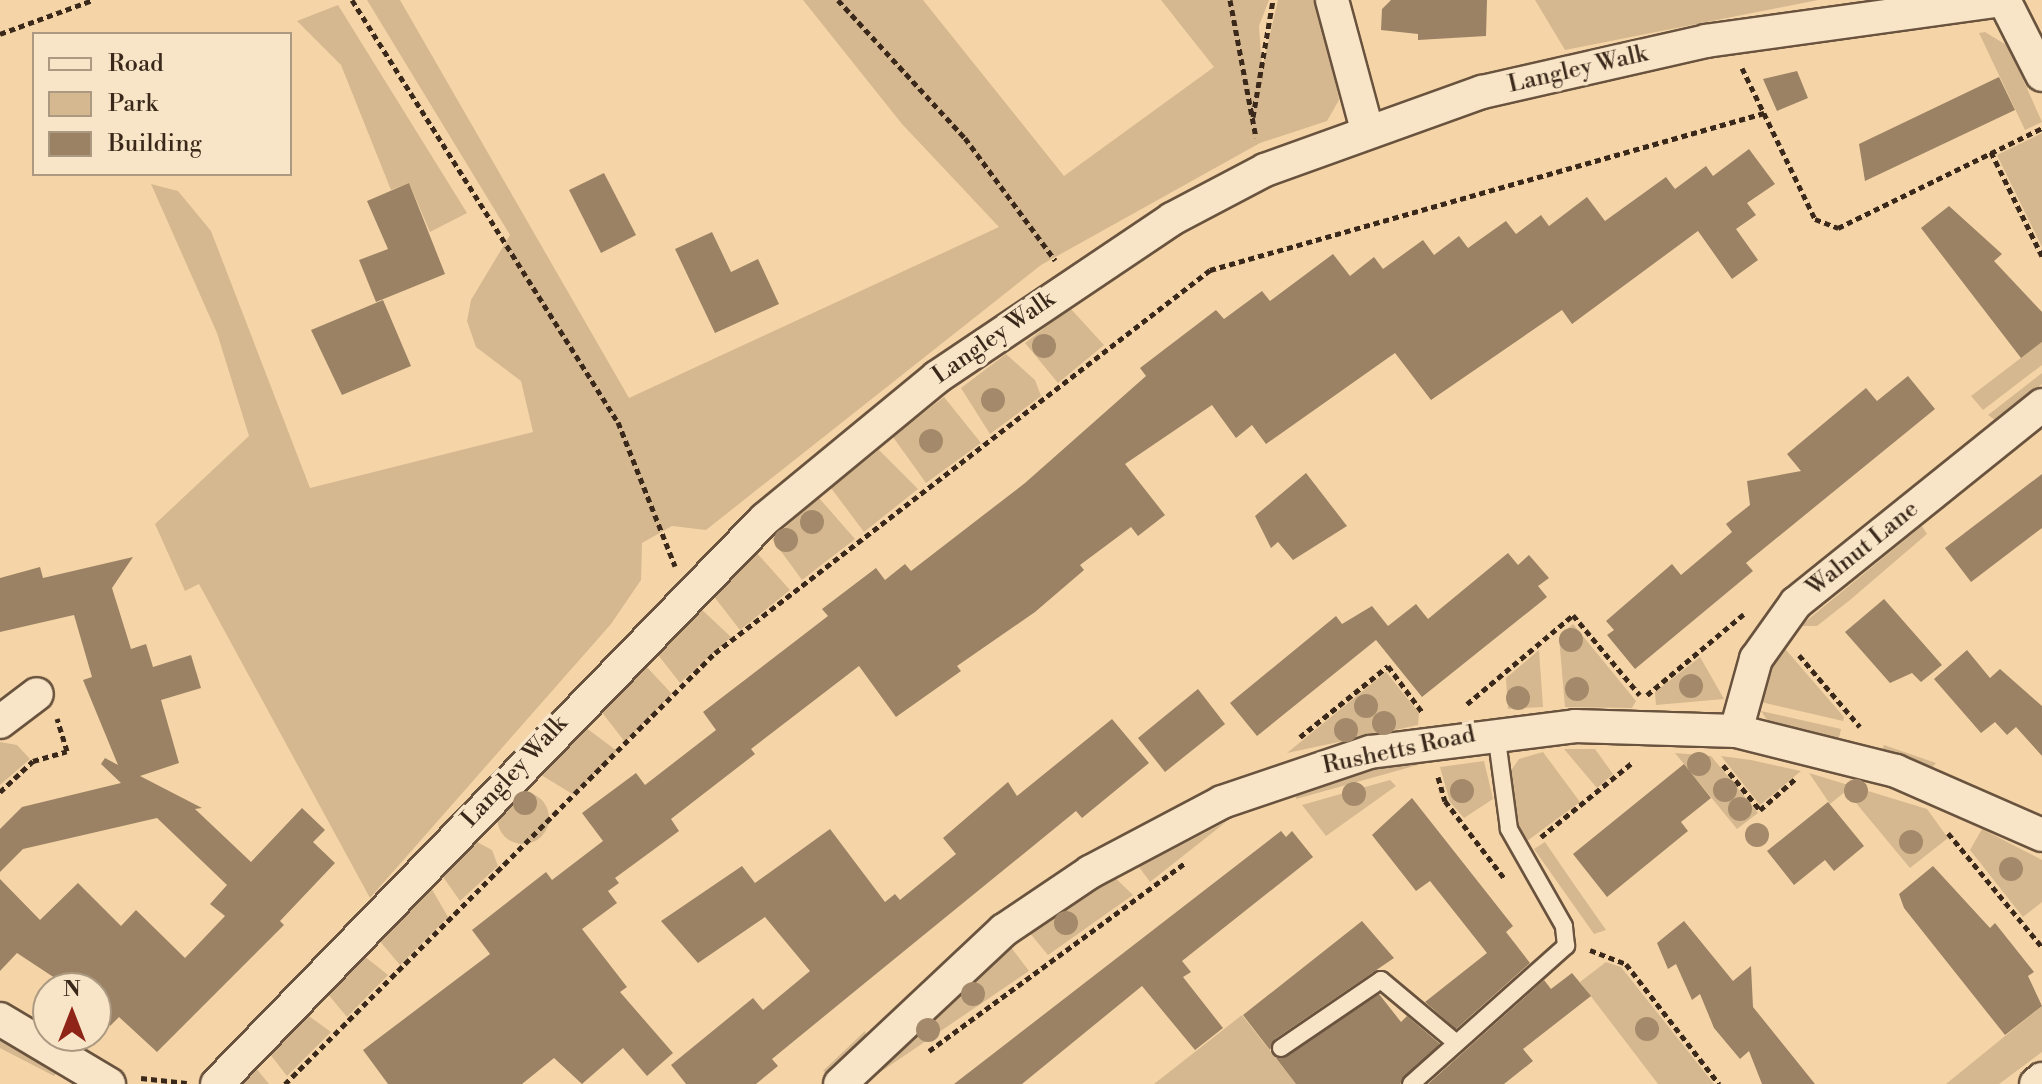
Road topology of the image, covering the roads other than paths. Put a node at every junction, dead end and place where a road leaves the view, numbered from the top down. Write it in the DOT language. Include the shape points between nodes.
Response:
graph roads {
  1 [pos="1332,0"];
  2 [pos="2003,0"];
  3 [pos="2042,75"];
  4 [pos="1367,130"];
  5 [pos="2042,405"];
  6 [pos="37,694"];
  7 [pos="0,722"];
  8 [pos="1496,731"];
  9 [pos="1736,731"];
  10 [pos="2042,835"];
  11 [pos="0,1019"];
  12 [pos="1454,1041"];
  13 [pos="1281,1048"];
  14 [pos="2042,1079"];
  15 [pos="119,1083"];
  16 [pos="217,1084"];
  17 [pos="840,1084"];
  18 [pos="1411,1084"];
  19 [pos="2036,1084"];
  1 -- 4 [label="street"];
  2 -- 3 [label="street"];
  2 -- 4 [label="street, Langley Walk" via="1728,38 1482,92"];
  4 -- 16 [label="street, Langley Walk" via="1265,170 1072,283 937,377 688,592"];
  5 -- 9 [label="street, Walnut Lane" via="1774,626 1756,659"];
  6 -- 7 [label="street"];
  8 -- 9 [label="street, Rushetts Road" via="1654,726"];
  8 -- 12 [label="lane" via="1501,804 1519,855 1564,926 1566,946"];
  8 -- 17 [label="street, Rushetts Road" via="1370,752 1297,773 1145,839 1004,930"];
  9 -- 10 [label="street, Rushetts Road" via="1924,783"];
  11 -- 15 [label="street"];
  12 -- 13 [label="lane" via="1381,980"];
  12 -- 18 [label="lane"];
  14 -- 19 [label="street"];
}
